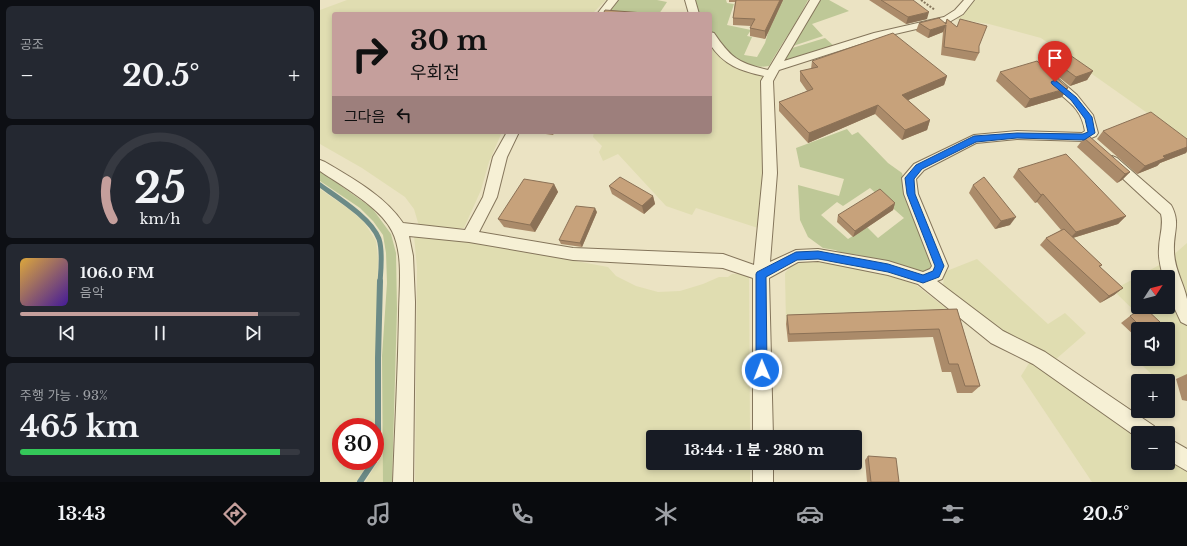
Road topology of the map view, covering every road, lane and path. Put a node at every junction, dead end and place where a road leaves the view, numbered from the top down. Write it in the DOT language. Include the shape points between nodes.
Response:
graph roads {
  1 [pos="613,0"];
  2 [pos="690,0"];
  3 [pos="815,0"];
  4 [pos="969,0"];
  5 [pos="604,12"];
  6 [pos="693,12"];
  7 [pos="712,39"];
  8 [pos="773,71"];
  9 [pos="1041,71"];
  10 [pos="512,134"];
  11 [pos="1084,137"];
  12 [pos="320,165"];
  13 [pos="399,229"];
  14 [pos="469,236"];
  15 [pos="761,274"];
  16 [pos="923,279"];
  17 [pos="1187,317"];
  18 [pos="1137,426"];
  19 [pos="763,430"];
  20 [pos="1175,453"];
  21 [pos="1187,461"];
  22 [pos="763,470"];
  23 [pos="403,482"];
  24 [pos="763,482"];
  1 -- 5 [label="street"];
  2 -- 6 [label="street"];
  3 -- 8 [label="street"];
  4 -- 8 [label="street" via="959,12 947,19 878,35"];
  7 -- 8 [label="street" via="728,60 751,69"];
  8 -- 15 [label="street" via="767,82 770,173"];
  9 -- 11 [label="street" via="1073,98 1089,118 1092,133"];
  10 -- 14 [label="street" via="500,158 490,197"];
  11 -- 16 [label="street" via="1017,135 974,139 919,167 910,178 911,194 940,266 936,274"];
  11 -- 17 [label="street" via="1170,215 1166,251 1182,309"];
  12 -- 13 [label="street" via="373,201"];
  13 -- 14 [label="street"];
  13 -- 23 [label="street" via="404,246 406,270 407,345"];
  14 -- 15 [label="street" via="573,254 723,261"];
  15 -- 16 [label="street" via="796,256 818,255 888,268"];
  15 -- 19 [label="street"];
  16 -- 18 [label="street" via="997,337 1039,358"];
  20 -- 21 [label="street"];
  22 -- 24 [label="street"];
}
